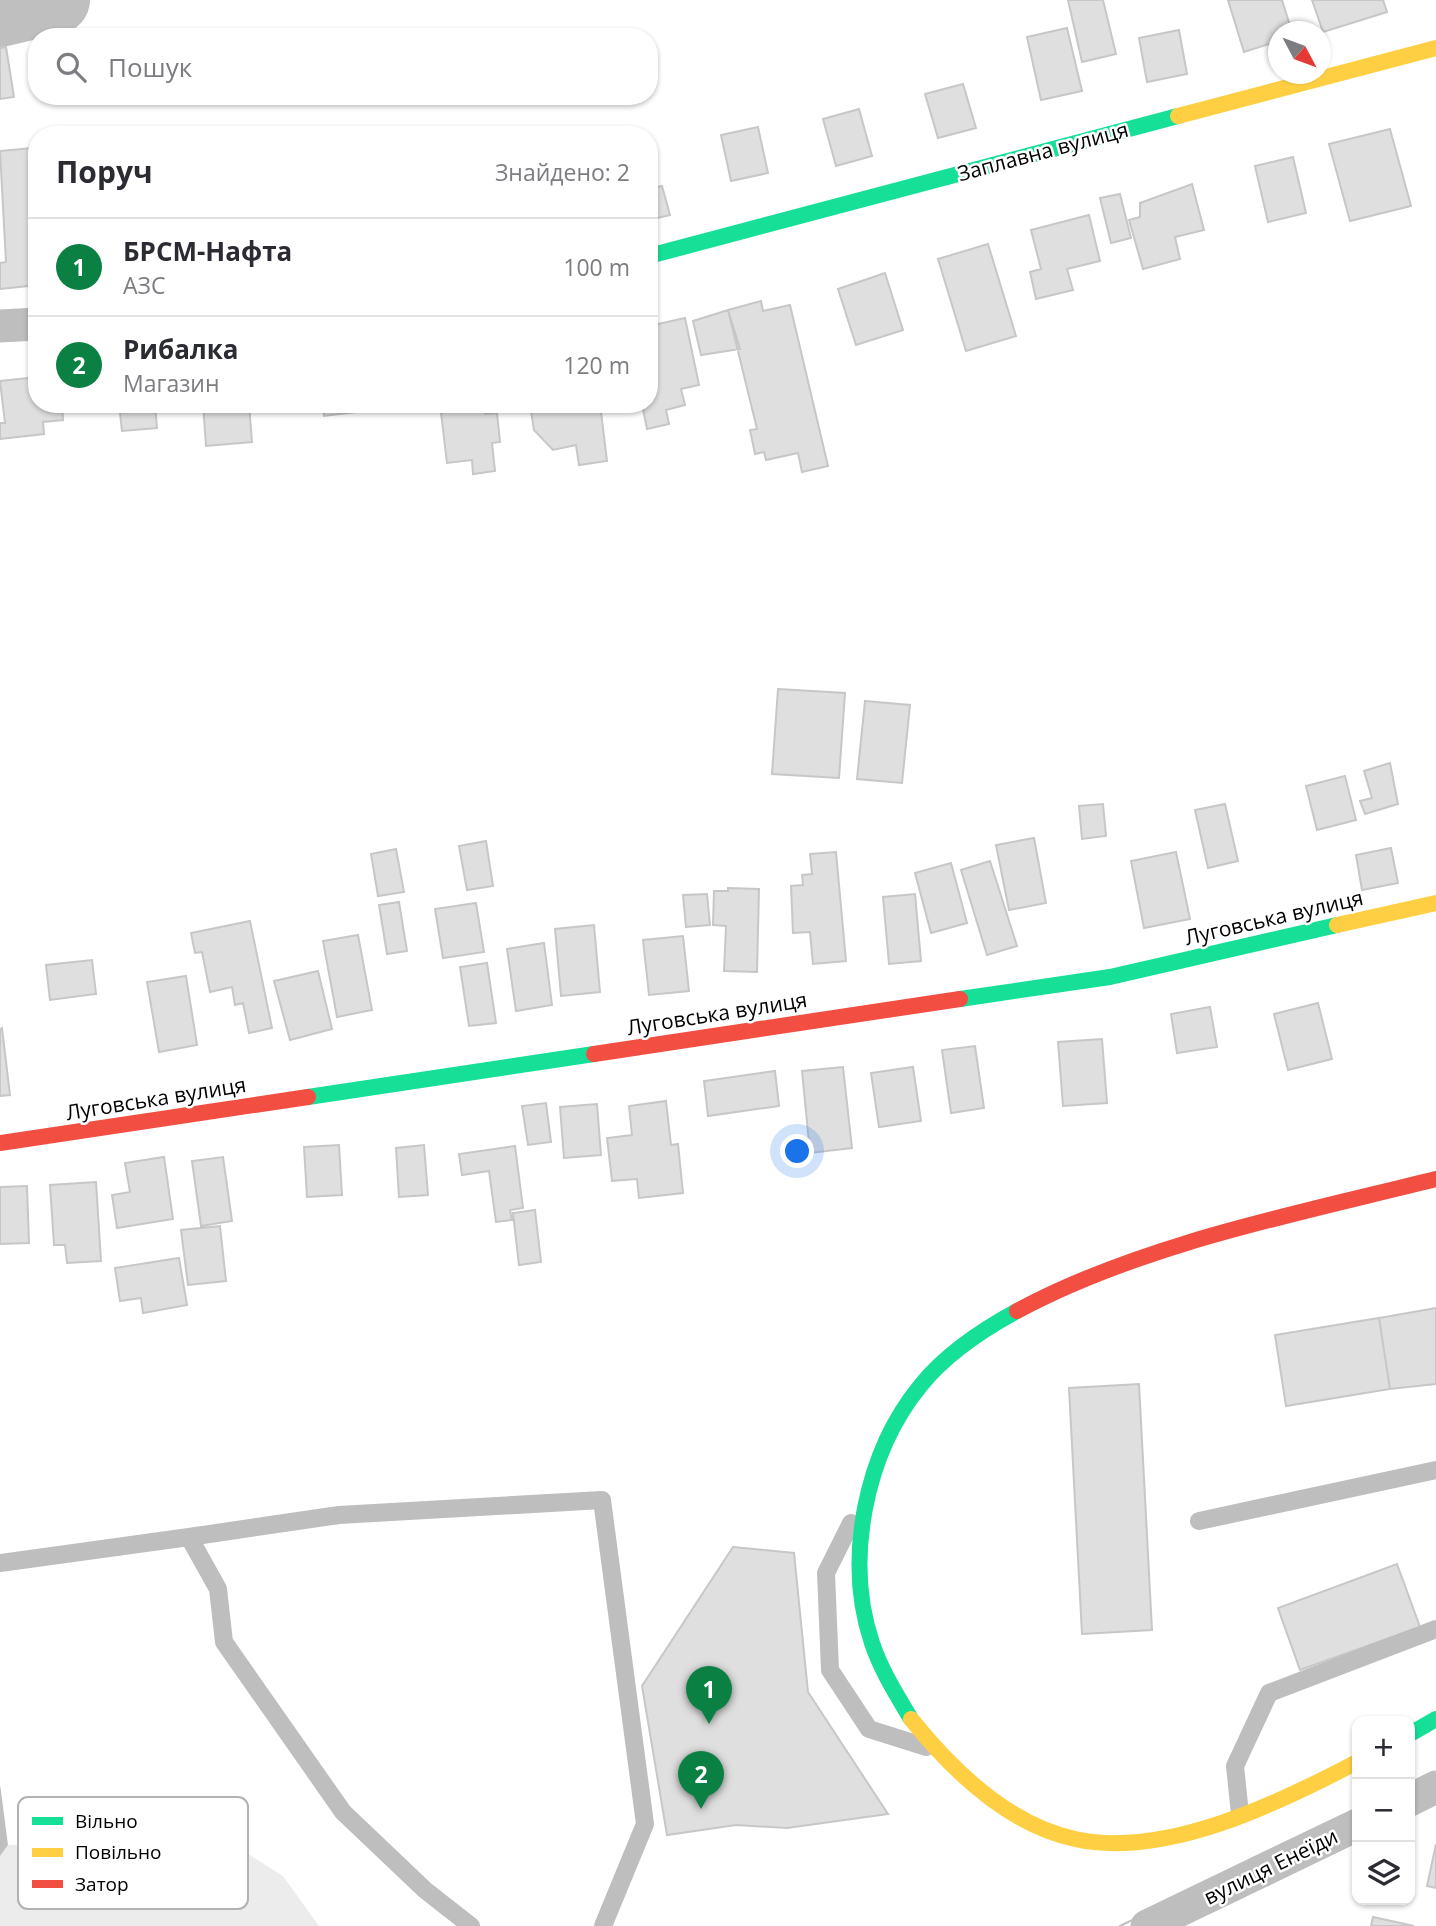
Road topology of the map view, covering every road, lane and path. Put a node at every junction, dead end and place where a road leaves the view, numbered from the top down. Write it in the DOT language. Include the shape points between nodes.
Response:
graph roads {
  1 [pos="1436,48"];
  2 [pos="658,254"];
  3 [pos="28,324"];
  4 [pos="0,326"];
  5 [pos="1436,903"];
  6 [pos="0,1143"];
  7 [pos="1436,1179"];
  8 [pos="1436,1470"];
  9 [pos="869,1489"];
  10 [pos="1199,1521"];
  11 [pos="189,1537"];
  12 [pos="0,1563"];
  13 [pos="1436,1629"];
  14 [pos="1436,1719"];
  15 [pos="1415,1731"];
  16 [pos="937,1751"];
  17 [pos="1352,1765"];
  18 [pos="1436,1787"];
  19 [pos="1415,1798"];
  20 [pos="1240,1814"];
  21 [pos="1352,1827"];
  22 [pos="471,1926"];
  23 [pos="603,1926"];
  24 [pos="1147,1926"];
  1 -- 2 [label="street, Заплавна вулиця"];
  3 -- 4 [label="street"];
  5 -- 6 [label="street, Луговська вулиця" via="1110,977"];
  7 -- 9 [label="street" via="1119,1265 1016,1310 940,1365 909,1400 887,1438"];
  8 -- 10 [label="lane"];
  9 -- 16 [label="street" via="859,1541 859,1591 868,1637 885,1680 907,1716"];
  9 -- 16 [label="lane" via="826,1573 830,1670 869,1729"];
  11 -- 12 [label="lane"];
  11 -- 22 [label="lane" via="218,1589 224,1642 343,1812 425,1890"];
  11 -- 23 [label="lane" via="339,1515 602,1500 645,1824"];
  13 -- 20 [label="lane" via="1269,1693 1235,1766"];
  14 -- 15 [label="street"];
  16 -- 20 [label="street" via="1009,1810 1046,1832 1081,1841 1151,1840"];
  17 -- 20 [label="street"];
  18 -- 19 [label="street"];
  21 -- 24 [label="street, вулиця Енеїди"];
}
